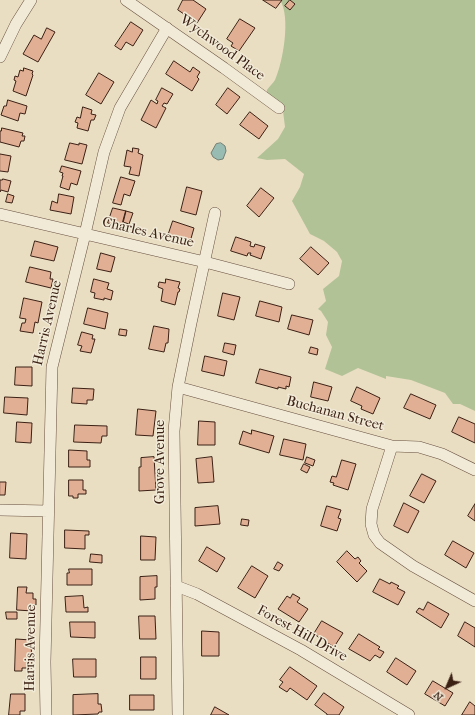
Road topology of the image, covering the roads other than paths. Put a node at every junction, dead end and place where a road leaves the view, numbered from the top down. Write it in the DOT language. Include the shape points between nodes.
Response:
graph roads {
  1 [pos="31,0"];
  2 [pos="126,0"];
  3 [pos="167,28"];
  4 [pos="0,57"];
  5 [pos="279,108"];
  6 [pos="215,213"];
  7 [pos="0,214"];
  8 [pos="85,234"];
  9 [pos="205,262"];
  10 [pos="289,284"];
  11 [pos="178,387"];
  12 [pos="392,446"];
  13 [pos="475,470"];
  14 [pos="0,510"];
  15 [pos="48,511"];
  16 [pos="176,586"];
  17 [pos="475,601"];
  18 [pos="46,715"];
  19 [pos="178,715"];
  20 [pos="409,715"];
  1 -- 4 [label="street"];
  2 -- 3 [label="street, Wychwood Place"];
  3 -- 5 [label="street, Wychwood Place"];
  3 -- 8 [label="street, Harris Avenue" via="120,108 104,152"];
  6 -- 9 [label="street, Grove Avenue"];
  7 -- 8 [label="street, Charles Avenue"];
  8 -- 9 [label="street, Charles Avenue"];
  8 -- 15 [label="street, Harris Avenue" via="52,368"];
  9 -- 10 [label="street, Charles Avenue"];
  9 -- 11 [label="street, Grove Avenue"];
  11 -- 12 [label="street, Buchanan Street"];
  11 -- 16 [label="street, Grove Avenue" via="174,431"];
  12 -- 13 [label="street" via="419,447 442,454"];
  12 -- 17 [label="street, Buchanan Street" via="372,509 371,524 374,535 380,544 413,566"];
  14 -- 15 [label="street"];
  15 -- 18 [label="street, Harris Avenue"];
  16 -- 19 [label="street, Grove Avenue"];
  16 -- 20 [label="street, Forest Hill Drive" via="197,594 301,650"];
}
